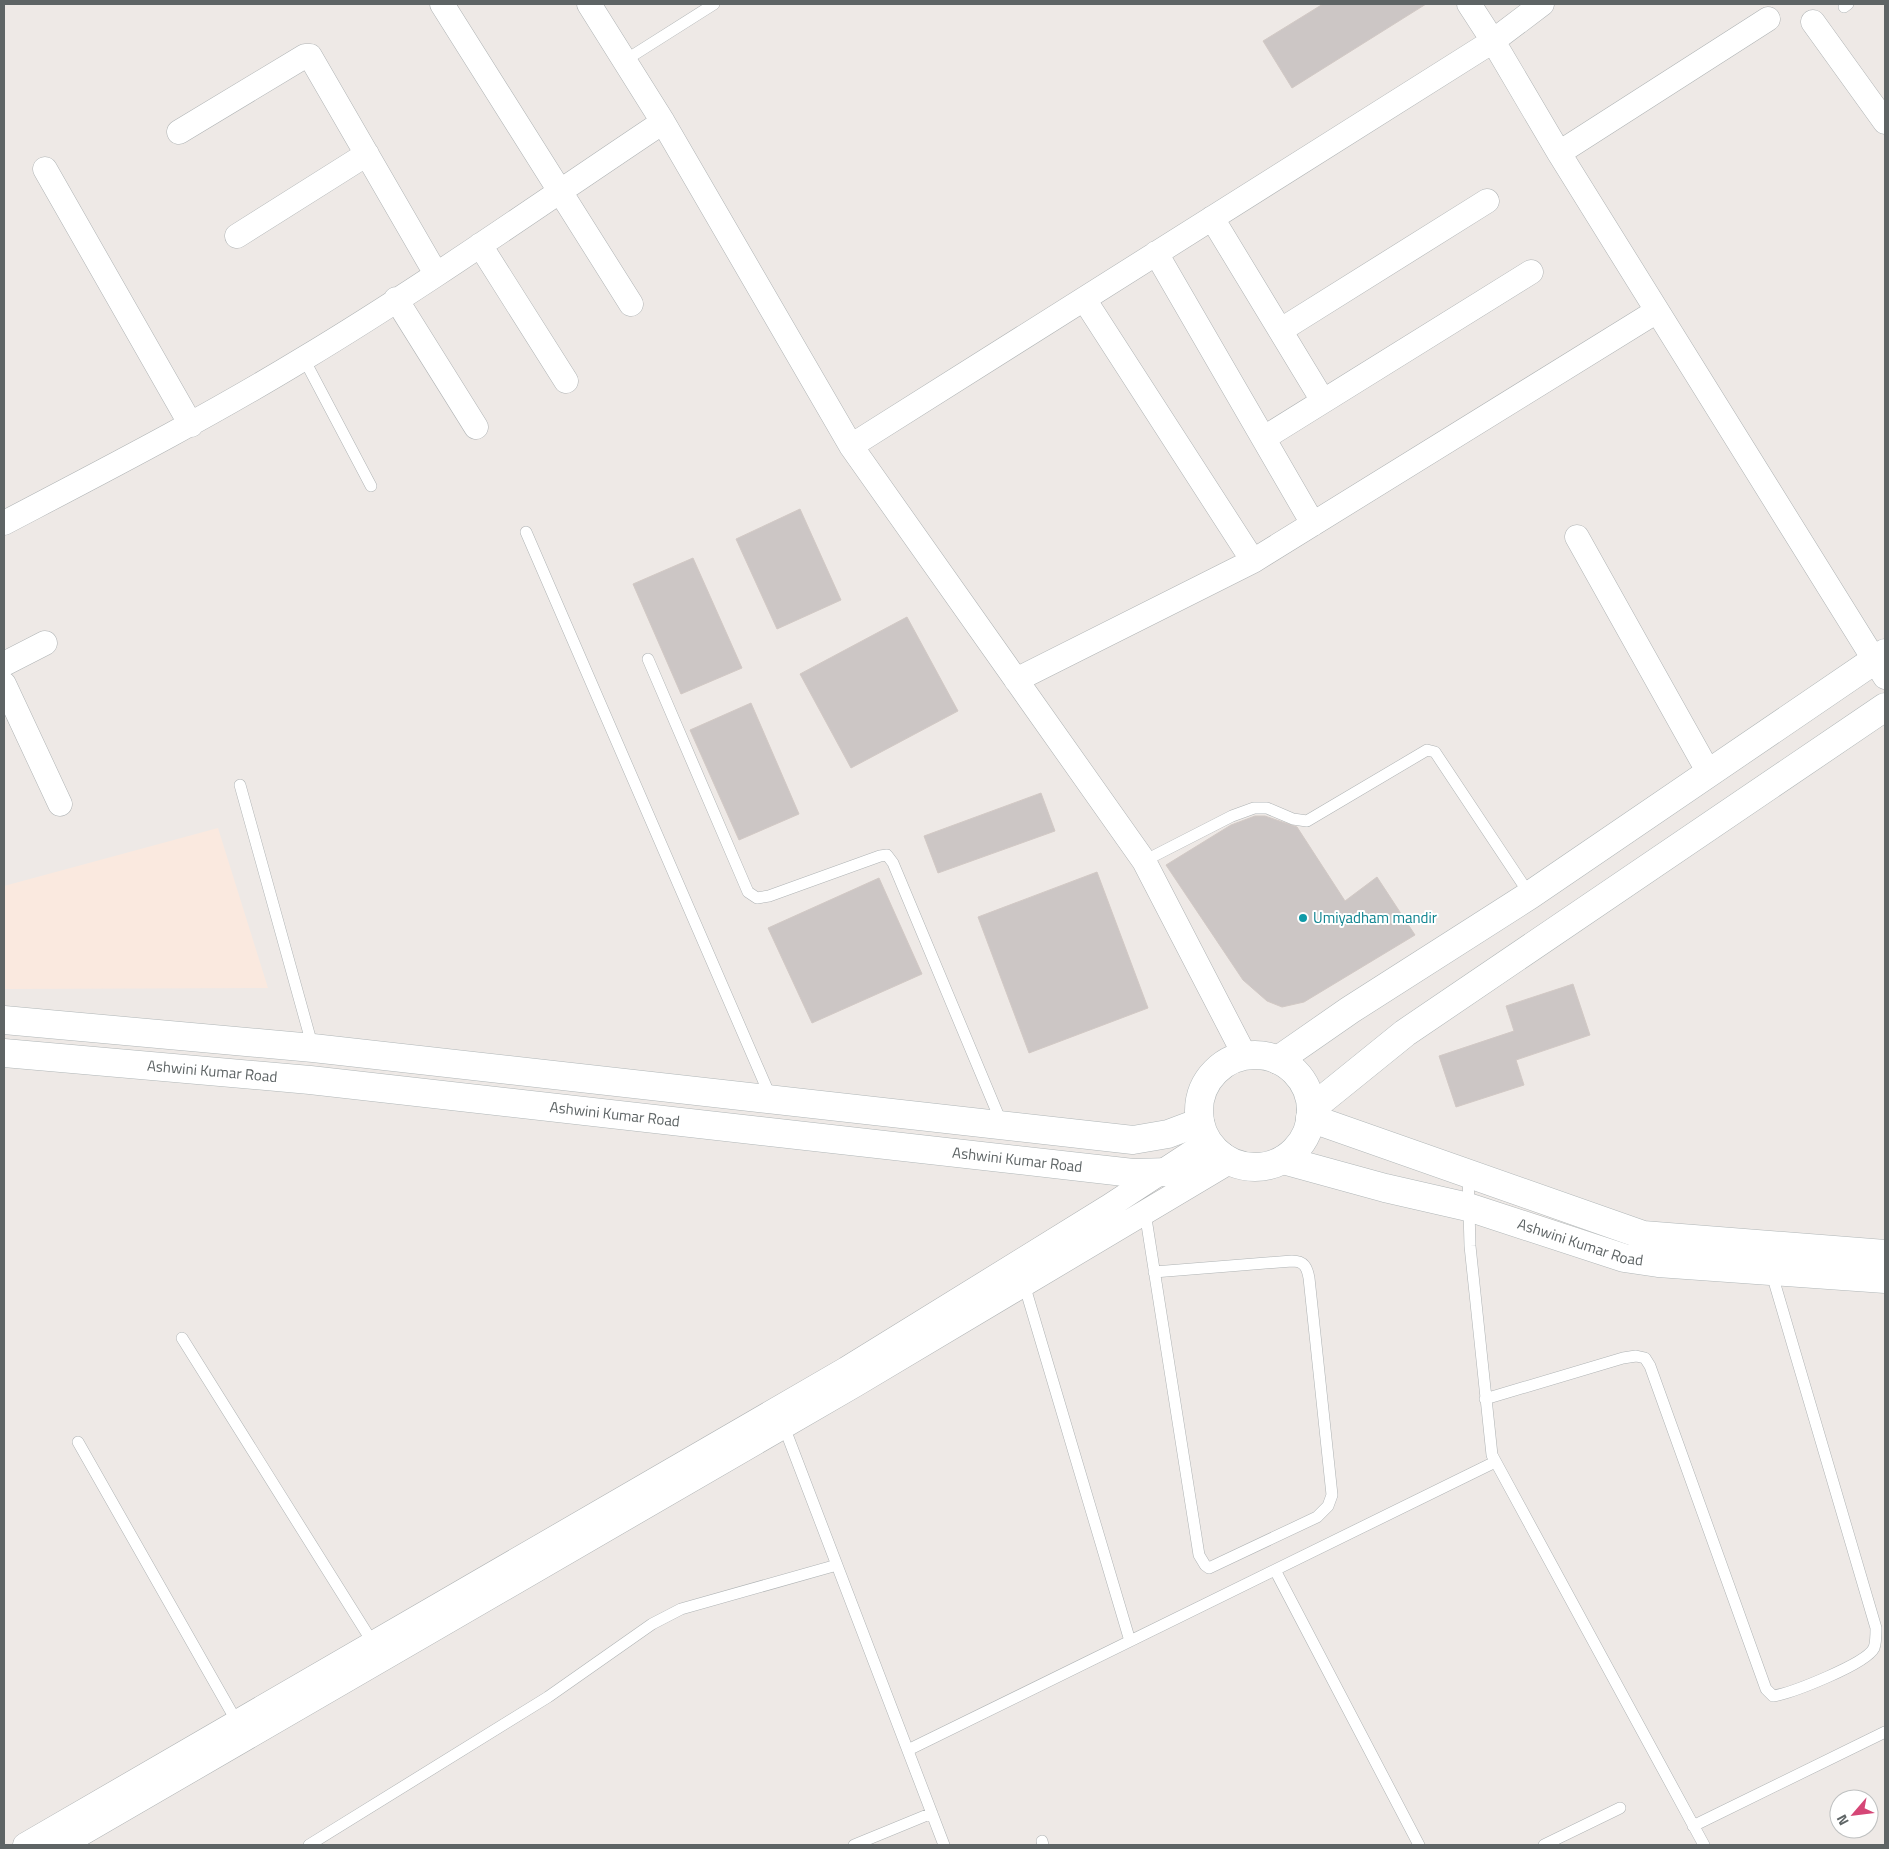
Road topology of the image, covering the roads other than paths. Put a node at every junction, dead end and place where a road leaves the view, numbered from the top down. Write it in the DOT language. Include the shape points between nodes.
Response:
graph roads {
  1 [pos="442,4"];
  2 [pos="589,4"];
  3 [pos="714,4"];
  4 [pos="1468,4"];
  5 [pos="1542,4"];
  6 [pos="1768,19"];
  7 [pos="1813,22"];
  8 [pos="1493,41"];
  9 [pos="624,61"];
  10 [pos="662,122"];
  11 [pos="1885,122"];
  12 [pos="179,132"];
  13 [pos="367,154"];
  14 [pos="1559,154"];
  15 [pos="45,168"];
  16 [pos="560,190"];
  17 [pos="1487,201"];
  18 [pos="1212,218"];
  19 [pos="237,236"];
  20 [pos="480,245"];
  21 [pos="1156,253"];
  22 [pos="1531,272"];
  23 [pos="436,274"];
  24 [pos="396,299"];
  25 [pos="1084,299"];
  26 [pos="631,304"];
  27 [pos="1657,311"];
  28 [pos="1281,330"];
  29 [pos="304,358"];
  30 [pos="566,381"];
  31 [pos="1323,401"];
  32 [pos="192,425"];
  33 [pos="476,428"];
  34 [pos="1264,438"];
  35 [pos="851,446"];
  36 [pos="371,486"];
  37 [pos="4,523"];
  38 [pos="1314,524"];
  39 [pos="526,532"];
  40 [pos="1577,537"];
  41 [pos="1253,561"];
  42 [pos="45,643"];
  43 [pos="648,659"];
  44 [pos="1882,663"];
  45 [pos="4,664"];
  46 [pos="1016,680"];
  47 [pos="4,684"];
  48 [pos="1885,707"];
  49 [pos="1708,773"];
  50 [pos="240,785"];
  51 [pos="60,804"];
  52 [pos="1144,862"];
  53 [pos="1530,895"];
  54 [pos="4,1020"];
  55 [pos="313,1048"];
  56 [pos="4,1053"];
  57 [pos="1245,1056"];
  58 [pos="1278,1060"];
  59 [pos="772,1100"];
  60 [pos="1311,1113"];
  61 [pos="1003,1126"];
  62 [pos="1215,1145"];
  63 [pos="1283,1160"];
  64 [pos="1163,1172"];
  65 [pos="1468,1174"];
  66 [pos="1468,1207"];
  67 [pos="1145,1212"];
  68 [pos="1885,1254"];
  69 [pos="1771,1271"];
  70 [pos="1154,1272"];
  71 [pos="1885,1279"];
  72 [pos="1024,1284"];
  73 [pos="182,1338"];
  74 [pos="1485,1399"];
  75 [pos="780,1417"];
  76 [pos="78,1442"];
  77 [pos="1495,1462"];
  78 [pos="837,1565"];
  79 [pos="1275,1570"];
  80 [pos="1130,1642"];
  81 [pos="373,1643"];
  82 [pos="237,1722"];
  83 [pos="1885,1732"];
  84 [pos="908,1750"];
  85 [pos="1620,1808"];
  86 [pos="932,1813"];
  87 [pos="1693,1826"];
  88 [pos="25,1845"];
  89 [pos="62,1845"];
  90 [pos="308,1845"];
  91 [pos="854,1845"];
  92 [pos="944,1845"];
  93 [pos="1419,1845"];
  94 [pos="1544,1845"];
  95 [pos="1704,1845"];
  1 -- 16 [label="street"];
  2 -- 9 [label="street"];
  3 -- 9 [label="lane"];
  4 -- 8 [label="street"];
  5 -- 8 [label="street"];
  6 -- 14 [label="street"];
  7 -- 11 [label="street"];
  8 -- 14 [label="street"];
  8 -- 18 [label="street"];
  9 -- 10 [label="street"];
  10 -- 16 [label="street"];
  10 -- 35 [label="street"];
  12 -- 13 [label="street" via="308,55"];
  13 -- 19 [label="street"];
  13 -- 23 [label="street"];
  14 -- 27 [label="street"];
  15 -- 32 [label="street"];
  16 -- 20 [label="street"];
  16 -- 26 [label="street"];
  17 -- 28 [label="street"];
  18 -- 21 [label="street"];
  18 -- 28 [label="street"];
  20 -- 23 [label="street"];
  20 -- 30 [label="street"];
  21 -- 25 [label="street"];
  21 -- 34 [label="street"];
  22 -- 31 [label="street"];
  23 -- 24 [label="street"];
  24 -- 29 [label="street"];
  24 -- 33 [label="street"];
  25 -- 35 [label="street"];
  25 -- 41 [label="street"];
  27 -- 38 [label="street"];
  27 -- 44 [label="street"];
  28 -- 31 [label="street"];
  29 -- 32 [label="street"];
  29 -- 36 [label="lane"];
  31 -- 34 [label="street"];
  32 -- 37 [label="street"];
  34 -- 38 [label="street"];
  35 -- 46 [label="street"];
  38 -- 41 [label="street"];
  39 -- 59 [label="lane"];
  40 -- 49 [label="street"];
  41 -- 46 [label="street"];
  42 -- 45 [label="street"];
  43 -- 61 [label="lane" via="748,892 757,898 769,896 887,855"];
  44 -- 49 [label="main road"];
  46 -- 52 [label="street"];
  47 -- 51 [label="street"];
  48 -- 60 [label="main road" via="1405,1033"];
  49 -- 53 [label="main road"];
  50 -- 55 [label="lane"];
  52 -- 53 [label="lane" via="1232,816 1254,808 1267,808 1307,821 1427,750 1435,752"];
  52 -- 57 [label="street"];
  53 -- 58 [label="main road"];
  54 -- 55 [label="main road"];
  55 -- 59 [label="main road"];
  56 -- 64 [label="main road, Ashwini Kumar Road" via="310,1080 1133,1173"];
  57 -- 58 [label="main road" via="1262,1055"];
  57 -- 62 [label="main road" via="1228,1061 1214,1072 1204,1087 1199,1104"];
  58 -- 60 [label="main road" via="1302,1080"];
  59 -- 61 [label="main road"];
  60 -- 63 [label="main road" via="1304,1138"];
  60 -- 65 [label="main road, Ashwini Kumar Road"];
  61 -- 62 [label="main road" via="1133,1140 1168,1134"];
  62 -- 63 [label="main road" via="1236,1164 1268,1166"];
  62 -- 64 [label="main road, Ashwini Kumar Road" via="1170,1172"];
  62 -- 67 [label="street"];
  63 -- 66 [label="main road, Ashwini Kumar Road"];
  64 -- 75 [label="street" via="854,1364"];
  65 -- 66 [label="lane"];
  65 -- 68 [label="main road, Ashwini Kumar Road" via="1642,1235"];
  66 -- 69 [label="main road, Ashwini Kumar Road" via="1624,1258"];
  66 -- 74 [label="lane"];
  67 -- 70 [label="lane"];
  67 -- 72 [label="street"];
  69 -- 71 [label="main road, Ashwini Kumar Road"];
  69 -- 74 [label="lane" via="1876,1628 1874,1648 1862,1659 1831,1674 1784,1694 1773,1696 1766,1689 1645,1358 1623,1358"];
  70 -- 70 [label="lane" via="1199,1555 1209,1568 1317,1517 1328,1506 1332,1495 1309,1278 1307,1268 1300,1261"];
  72 -- 75 [label="street"];
  72 -- 80 [label="lane"];
  73 -- 81 [label="lane"];
  74 -- 77 [label="lane" via="1490,1450"];
  75 -- 78 [label="lane"];
  75 -- 81 [label="street"];
  75 -- 89 [label="street"];
  76 -- 82 [label="lane"];
  77 -- 79 [label="lane"];
  77 -- 87 [label="lane"];
  78 -- 84 [label="lane"];
  78 -- 90 [label="lane" via="681,1608 652,1624 548,1697"];
  79 -- 80 [label="lane"];
  79 -- 93 [label="lane"];
  80 -- 84 [label="lane"];
  81 -- 82 [label="street"];
  82 -- 88 [label="street"];
  83 -- 87 [label="lane"];
  84 -- 86 [label="lane"];
  85 -- 94 [label="lane"];
  86 -- 91 [label="lane"];
  86 -- 92 [label="lane"];
  87 -- 95 [label="lane"];
}
